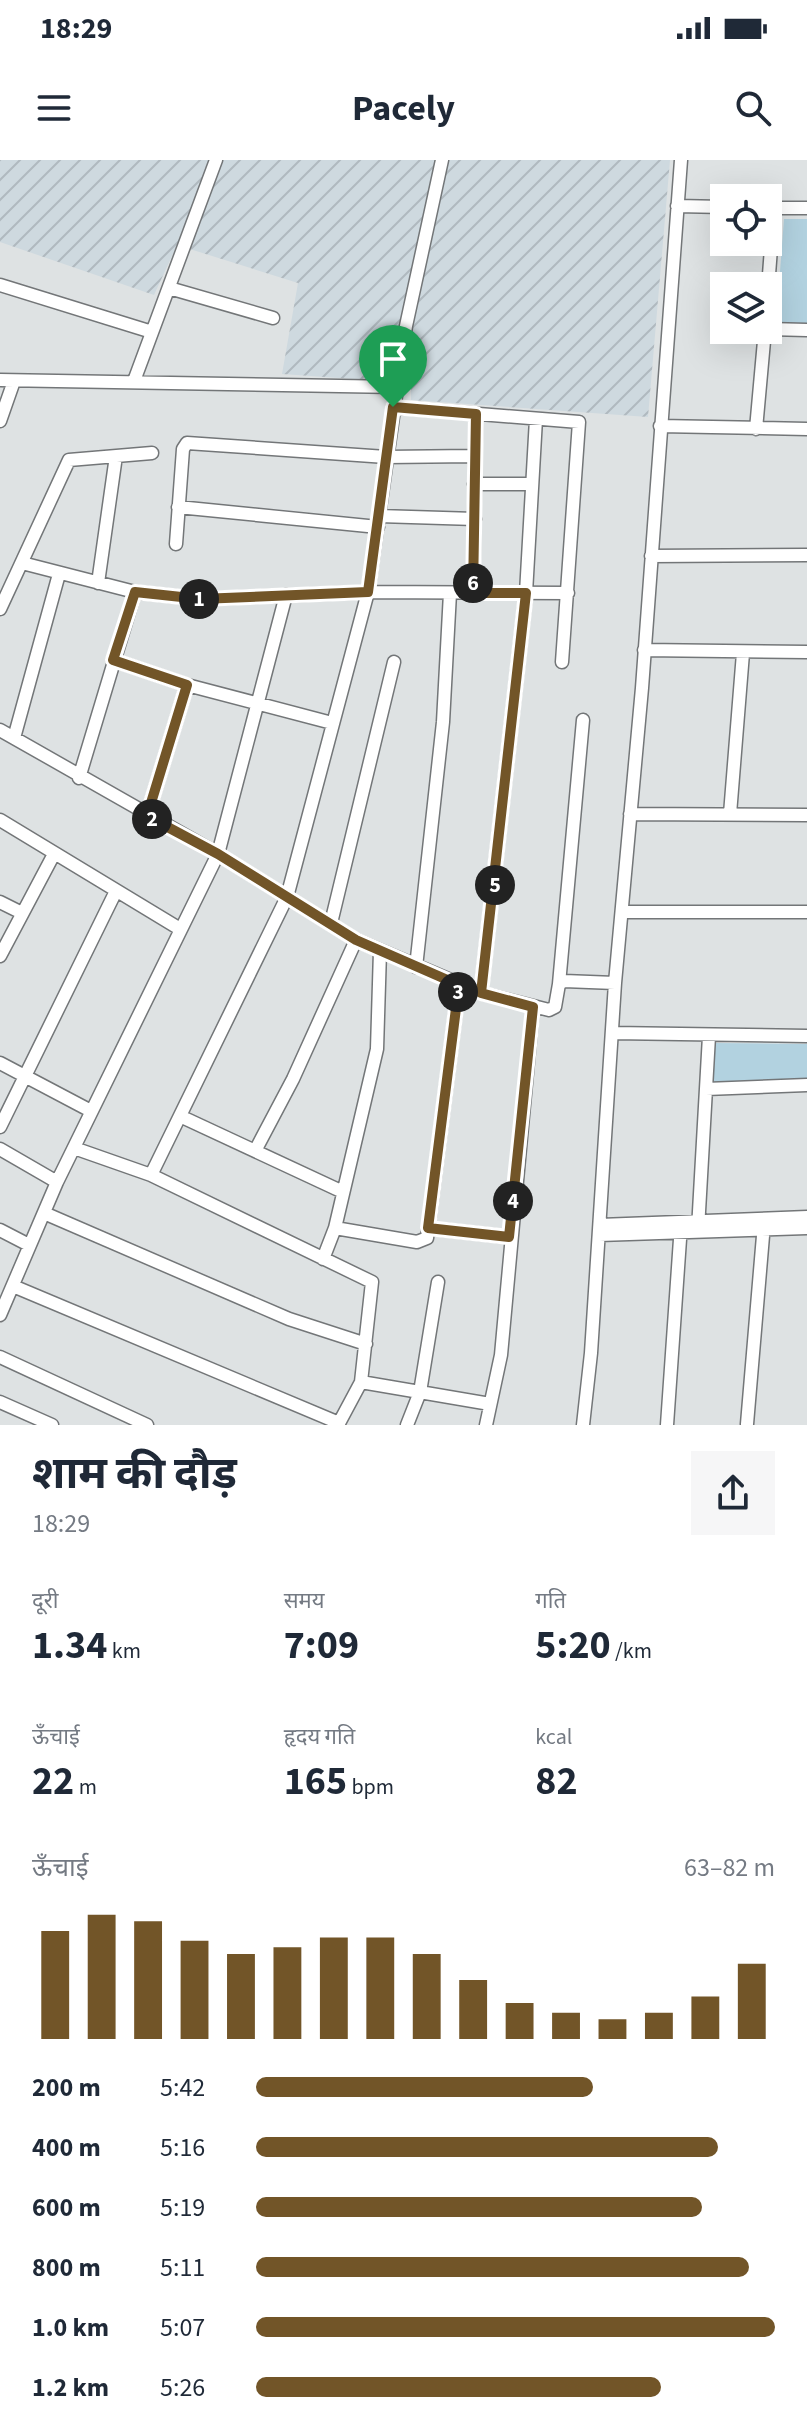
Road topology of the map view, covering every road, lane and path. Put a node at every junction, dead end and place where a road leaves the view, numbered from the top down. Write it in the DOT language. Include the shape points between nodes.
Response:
graph roads {
  1 [pos="216,160"];
  2 [pos="442,160"];
  3 [pos="681,160"];
  4 [pos="677,206"];
  5 [pos="710,207"];
  6 [pos="782,208"];
  7 [pos="807,208"];
  8 [pos="0,285"];
  9 [pos="169,288"];
  10 [pos="273,318"];
  11 [pos="782,330"];
  12 [pos="807,330"];
  13 [pos="152,332"];
  14 [pos="765,344"];
  15 [pos="0,380"];
  16 [pos="14,381"];
  17 [pos="134,381"];
  18 [pos="397,387"];
  19 [pos="393,407"];
  20 [pos="476,414"];
  21 [pos="536,419"];
  22 [pos="0,421"];
  23 [pos="660,426"];
  24 [pos="756,429"];
  25 [pos="807,429"];
  26 [pos="152,453"];
  27 [pos="116,456"];
  28 [pos="473,456"];
  29 [pos="386,457"];
  30 [pos="474,484"];
  31 [pos="532,484"];
  32 [pos="178,507"];
  33 [pos="475,519"];
  34 [pos="379,521"];
  35 [pos="176,544"];
  36 [pos="807,555"];
  37 [pos="651,556"];
  38 [pos="22,563"];
  39 [pos="59,574"];
  40 [pos="98,583"];
  41 [pos="135,592"];
  42 [pos="368,592"];
  43 [pos="450,593"];
  44 [pos="473,593"];
  45 [pos="526,593"];
  46 [pos="568,593"];
  47 [pos="286,595"];
  48 [pos="0,609"];
  49 [pos="644,650"];
  50 [pos="807,652"];
  51 [pos="743,653"];
  52 [pos="113,660"];
  53 [pos="394,662"];
  54 [pos="562,662"];
  55 [pos="187,685"];
  56 [pos="260,702"];
  57 [pos="583,720"];
  58 [pos="332,723"];
  59 [pos="0,730"];
  60 [pos="14,738"];
  61 [pos="79,778"];
  62 [pos="630,814"];
  63 [pos="730,814"];
  64 [pos="807,815"];
  65 [pos="147,816"];
  66 [pos="0,820"];
  67 [pos="54,854"];
  68 [pos="218,854"];
  69 [pos="116,891"];
  70 [pos="287,897"];
  71 [pos="0,902"];
  72 [pos="622,912"];
  73 [pos="807,912"];
  74 [pos="22,913"];
  75 [pos="331,923"];
  76 [pos="180,929"];
  77 [pos="356,940"];
  78 [pos="380,951"];
  79 [pos="0,956"];
  80 [pos="416,967"];
  81 [pos="615,983"];
  82 [pos="559,984"];
  83 [pos="459,985"];
  84 [pos="481,993"];
  85 [pos="533,1007"];
  86 [pos="613,1033"];
  87 [pos="709,1036"];
  88 [pos="807,1036"];
  89 [pos="0,1063"];
  90 [pos="25,1076"];
  91 [pos="807,1085"];
  92 [pos="706,1089"];
  93 [pos="91,1111"];
  94 [pos="182,1117"];
  95 [pos="0,1127"];
  96 [pos="74,1148"];
  97 [pos="0,1149"];
  98 [pos="255,1151"];
  99 [pos="151,1175"];
  100 [pos="57,1182"];
  101 [pos="343,1192"];
  102 [pos="44,1213"];
  103 [pos="807,1217"];
  104 [pos="764,1224"];
  105 [pos="698,1227"];
  106 [pos="335,1228"];
  107 [pos="428,1228"];
  108 [pos="681,1228"];
  109 [pos="807,1228"];
  110 [pos="0,1230"];
  111 [pos="600,1230"];
  112 [pos="509,1237"];
  113 [pos="29,1245"];
  114 [pos="323,1259"];
  115 [pos="438,1282"];
  116 [pos="13,1286"];
  117 [pos="0,1315"];
  118 [pos="366,1344"];
  119 [pos="0,1357"];
  120 [pos="361,1382"];
  121 [pos="420,1392"];
  122 [pos="0,1402"];
  123 [pos="490,1404"];
  124 [pos="138,1423"];
  125 [pos="339,1424"];
  126 [pos="747,1424"];
  127 [pos="52,1425"];
  128 [pos="407,1425"];
  129 [pos="486,1425"];
  130 [pos="583,1425"];
  131 [pos="667,1425"];
  1 -- 9 [label="street"];
  2 -- 18 [label="street"];
  3 -- 4 [label="street"];
  4 -- 5 [label="street"];
  4 -- 23 [label="street"];
  6 -- 7 [label="street"];
  8 -- 13 [label="street"];
  9 -- 10 [label="street"];
  9 -- 13 [label="street"];
  11 -- 12 [label="street"];
  13 -- 17 [label="street"];
  14 -- 24 [label="street"];
  15 -- 16 [label="street"];
  16 -- 17 [label="street"];
  16 -- 22 [label="street"];
  17 -- 18 [label="street"];
  18 -- 19 [label="street"];
  19 -- 20 [label="street"];
  19 -- 29 [label="street"];
  20 -- 21 [label="street"];
  20 -- 28 [label="street"];
  21 -- 31 [label="street"];
  21 -- 46 [label="street" via="579,422"];
  23 -- 24 [label="street"];
  23 -- 37 [label="street"];
  24 -- 25 [label="street"];
  26 -- 27 [label="street"];
  27 -- 38 [label="street" via="69,460"];
  27 -- 40 [label="street"];
  28 -- 29 [label="street"];
  28 -- 30 [label="street"];
  29 -- 32 [label="street" via="192,441 183,449"];
  29 -- 34 [label="street"];
  30 -- 31 [label="street"];
  30 -- 33 [label="street"];
  31 -- 45 [label="street"];
  32 -- 34 [label="street"];
  32 -- 35 [label="street"];
  33 -- 34 [label="street"];
  33 -- 44 [label="street"];
  34 -- 42 [label="street"];
  36 -- 37 [label="street"];
  37 -- 49 [label="street"];
  38 -- 39 [label="street"];
  38 -- 48 [label="street"];
  39 -- 40 [label="street"];
  39 -- 60 [label="street"];
  40 -- 41 [label="street"];
  41 -- 47 [label="street" via="200,599"];
  41 -- 52 [label="street"];
  42 -- 43 [label="street"];
  42 -- 47 [label="street"];
  42 -- 58 [label="street"];
  43 -- 44 [label="street"];
  43 -- 80 [label="street" via="443,722"];
  44 -- 45 [label="street"];
  45 -- 46 [label="street"];
  45 -- 84 [label="street"];
  46 -- 54 [label="street"];
  47 -- 56 [label="street"];
  49 -- 51 [label="street"];
  49 -- 62 [label="street"];
  50 -- 51 [label="street"];
  51 -- 63 [label="street"];
  52 -- 55 [label="street"];
  52 -- 61 [label="street"];
  53 -- 75 [label="street"];
  55 -- 56 [label="street"];
  55 -- 65 [label="street"];
  56 -- 58 [label="street"];
  56 -- 68 [label="street"];
  57 -- 82 [label="street"];
  58 -- 70 [label="street"];
  59 -- 60 [label="street"];
  60 -- 61 [label="street"];
  61 -- 65 [label="street"];
  62 -- 63 [label="street"];
  62 -- 72 [label="street"];
  63 -- 64 [label="street"];
  65 -- 68 [label="street"];
  66 -- 67 [label="street"];
  67 -- 69 [label="street"];
  67 -- 74 [label="street"];
  68 -- 70 [label="street"];
  68 -- 76 [label="street"];
  69 -- 76 [label="street"];
  69 -- 90 [label="street"];
  70 -- 75 [label="street"];
  70 -- 94 [label="street"];
  71 -- 74 [label="street"];
  72 -- 73 [label="street"];
  72 -- 81 [label="street"];
  74 -- 79 [label="street"];
  75 -- 77 [label="street"];
  76 -- 93 [label="street"];
  77 -- 78 [label="street"];
  77 -- 98 [label="street"];
  78 -- 80 [label="street"];
  78 -- 101 [label="street" via="377,1049"];
  80 -- 83 [label="street"];
  81 -- 82 [label="street"];
  81 -- 86 [label="street"];
  82 -- 85 [label="street" via="553,1009"];
  83 -- 84 [label="street"];
  83 -- 107 [label="street"];
  84 -- 85 [label="street"];
  85 -- 112 [label="street"];
  86 -- 87 [label="street"];
  86 -- 111 [label="street"];
  87 -- 88 [label="street"];
  87 -- 92 [label="street"];
  89 -- 90 [label="street"];
  90 -- 93 [label="street"];
  90 -- 95 [label="street"];
  91 -- 92 [label="street"];
  92 -- 105 [label="street"];
  93 -- 96 [label="street"];
  94 -- 98 [label="street"];
  94 -- 99 [label="street"];
  96 -- 99 [label="street"];
  96 -- 100 [label="street"];
  97 -- 100 [label="street"];
  98 -- 101 [label="street"];
  99 -- 114 [label="street"];
  100 -- 102 [label="street"];
  101 -- 106 [label="street"];
  102 -- 113 [label="street"];
  102 -- 118 [label="street" via="289,1319"];
  103 -- 104 [label="street"];
  104 -- 105 [label="street"];
  104 -- 109 [label="street"];
  104 -- 126 [label="street"];
  105 -- 108 [label="street"];
  106 -- 107 [label="street" via="417,1242 425,1241"];
  106 -- 114 [label="street"];
  107 -- 112 [label="street"];
  108 -- 111 [label="street"];
  108 -- 131 [label="street"];
  110 -- 113 [label="street"];
  111 -- 130 [label="street"];
  112 -- 123 [label="street" via="501,1355"];
  113 -- 116 [label="street"];
  114 -- 118 [label="street" via="372,1282"];
  115 -- 121 [label="street"];
  116 -- 117 [label="street"];
  116 -- 125 [label="street"];
  118 -- 120 [label="street"];
  119 -- 124 [label="street"];
  120 -- 121 [label="street"];
  120 -- 125 [label="street"];
  121 -- 123 [label="street"];
  121 -- 128 [label="street"];
  122 -- 127 [label="street"];
  123 -- 129 [label="street"];
}
